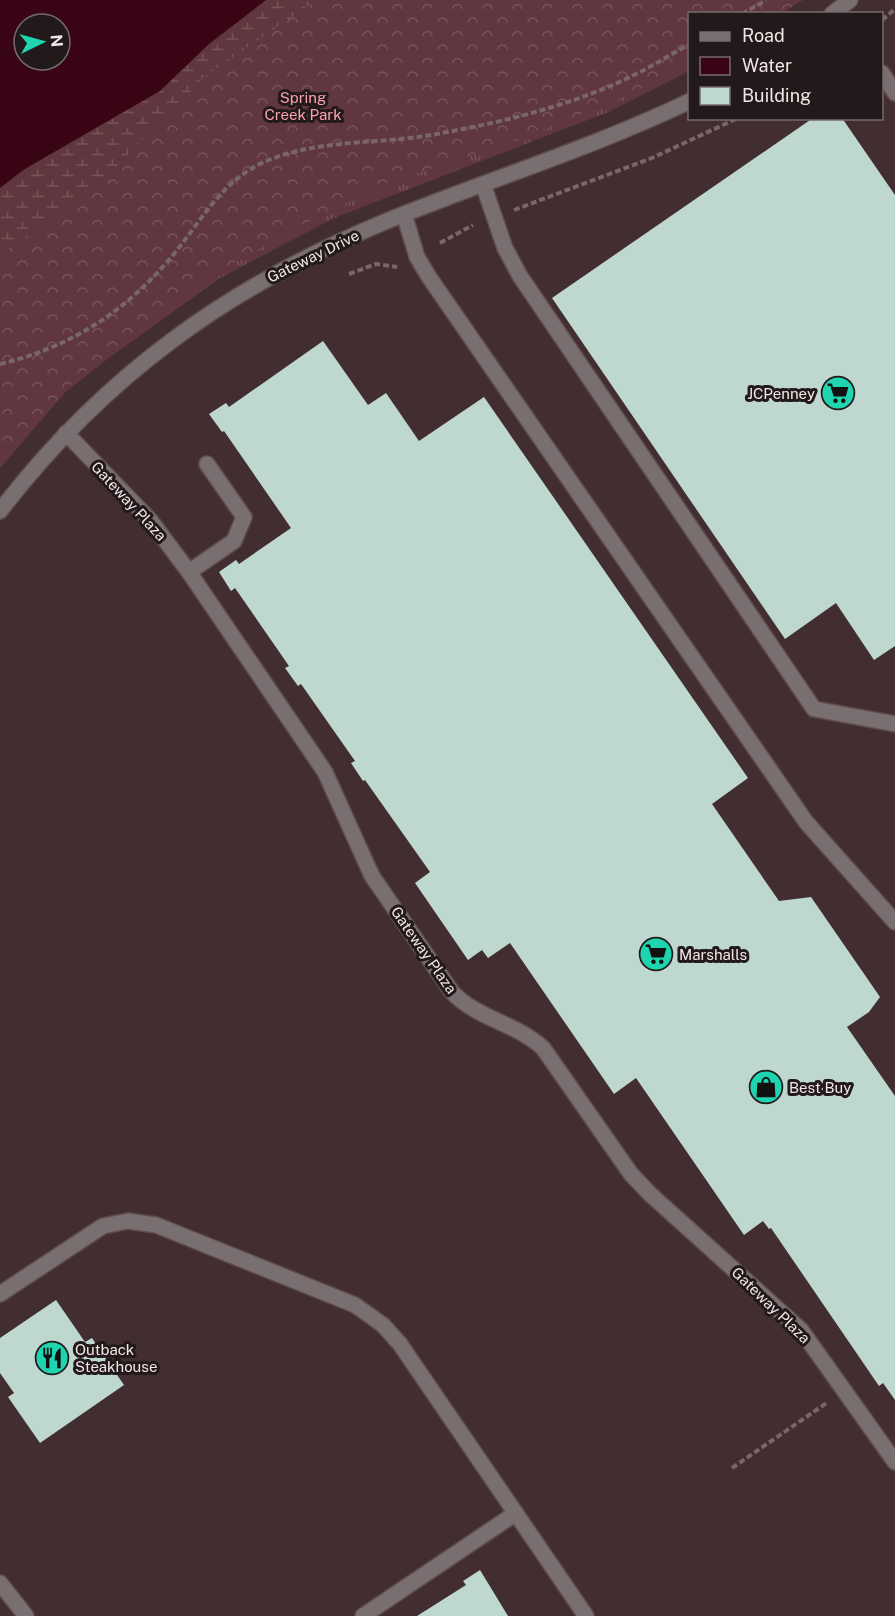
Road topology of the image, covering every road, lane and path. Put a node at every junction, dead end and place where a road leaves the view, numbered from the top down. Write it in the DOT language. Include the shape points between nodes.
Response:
graph roads {
  1 [pos="766,0"];
  2 [pos="895,9"];
  3 [pos="745,12"];
  4 [pos="883,19"];
  5 [pos="688,45"];
  6 [pos="883,75"];
  7 [pos="895,93"];
  8 [pos="688,102"];
  9 [pos="734,120"];
  10 [pos="483,184"];
  11 [pos="514,210"];
  12 [pos="404,214"];
  13 [pos="473,225"];
  14 [pos="440,243"];
  15 [pos="397,267"];
  16 [pos="349,274"];
  17 [pos="0,364"];
  18 [pos="66,432"];
  19 [pos="207,464"];
  20 [pos="0,511"];
  21 [pos="189,572"];
  22 [pos="895,724"];
  23 [pos="895,922"];
  24 [pos="0,1294"];
  25 [pos="830,1401"];
  26 [pos="895,1462"];
  27 [pos="732,1468"];
  28 [pos="516,1513"];
  29 [pos="0,1583"];
  30 [pos="26,1616"];
  31 [pos="363,1616"];
  32 [pos="586,1616"];
  1 -- 3 [label="path"];
  2 -- 4 [label="path"];
  5 -- 17 [label="path" via="634,75 533,112 423,136 290,152 262,163 221,191 168,261 128,303 103,322 31,357"];
  6 -- 7 [label="street"];
  8 -- 10 [label="street, Gateway Drive"];
  9 -- 11 [label="path" via="652,159"];
  10 -- 12 [label="street, Gateway Drive"];
  10 -- 22 [label="street" via="505,248 520,276 813,709"];
  12 -- 18 [label="street, Gateway Drive" via="313,254 236,297 135,367"];
  12 -- 23 [label="street" via="417,257 429,277 806,822"];
  13 -- 14 [label="path"];
  15 -- 16 [label="path" via="376,264"];
  18 -- 20 [label="street, Gateway Drive"];
  18 -- 21 [label="street, Gateway Plaza" via="150,520"];
  19 -- 21 [label="street" via="244,518 234,541"];
  21 -- 26 [label="street, Gateway Plaza" via="325,772 372,876 452,992 465,1004 522,1032 543,1048 650,1194 801,1330"];
  24 -- 28 [label="street" via="95,1229 128,1221 156,1225 355,1305 379,1321 400,1344"];
  25 -- 27 [label="path"];
  28 -- 31 [label="street"];
  28 -- 32 [label="street"];
  29 -- 30 [label="street"];
}
